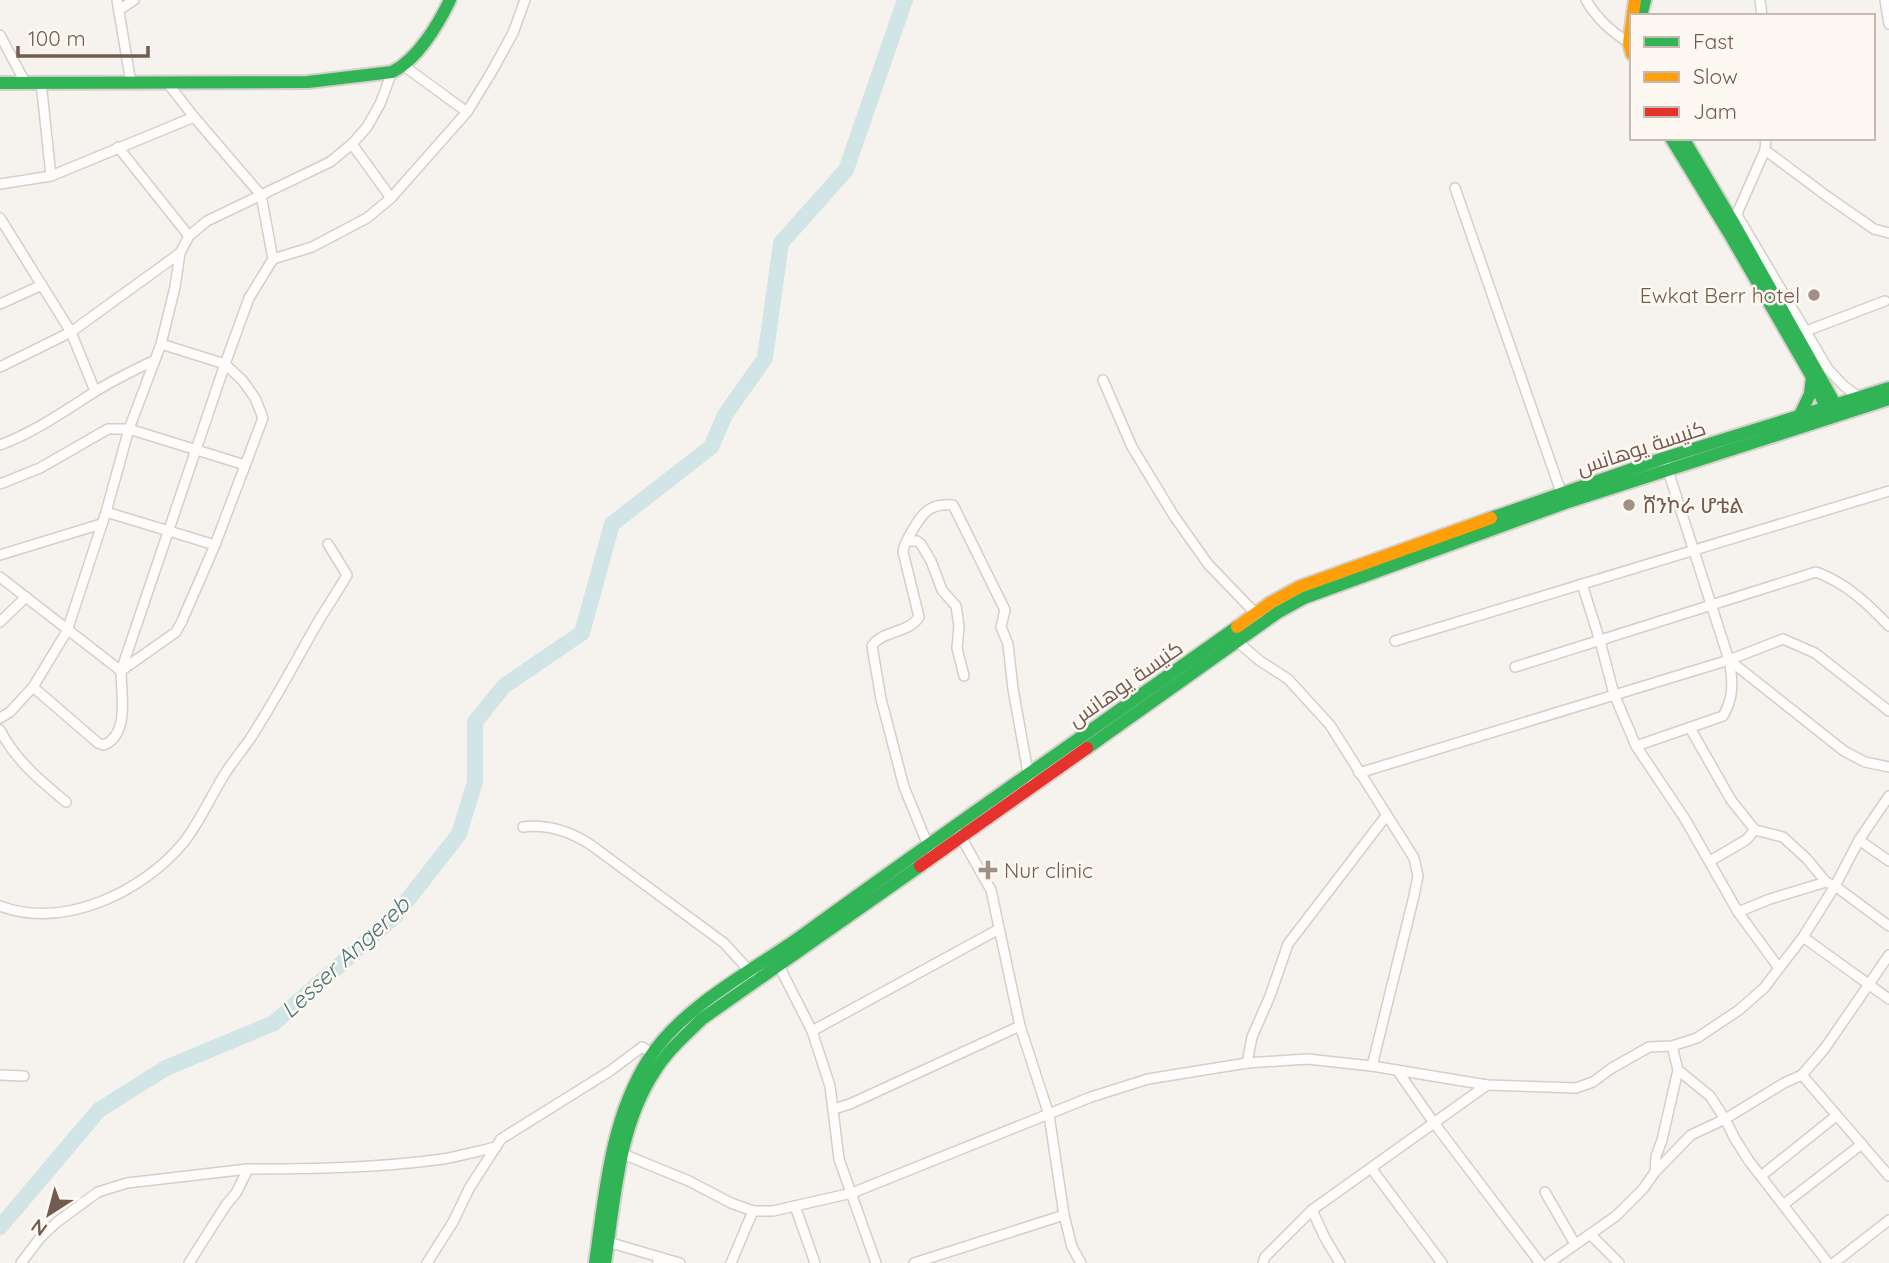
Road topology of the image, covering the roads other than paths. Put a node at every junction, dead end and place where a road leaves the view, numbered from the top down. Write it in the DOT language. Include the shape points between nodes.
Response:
graph roads {
  1 [pos="134,0"];
  2 [pos="450,0"];
  3 [pos="523,0"];
  4 [pos="1586,0"];
  5 [pos="1885,0"];
  6 [pos="118,5"];
  7 [pos="1889,24"];
  8 [pos="0,34"];
  9 [pos="1630,48"];
  10 [pos="398,69"];
  11 [pos="166,81"];
  12 [pos="25,82"];
  13 [pos="41,82"];
  14 [pos="131,82"];
  15 [pos="0,83"];
  16 [pos="467,111"];
  17 [pos="194,117"];
  18 [pos="1672,140"];
  19 [pos="1684,140"];
  20 [pos="1766,140"];
  21 [pos="352,144"];
  22 [pos="118,147"];
  23 [pos="1765,150"];
  24 [pos="51,176"];
  25 [pos="0,184"];
  26 [pos="1455,188"];
  27 [pos="261,195"];
  28 [pos="391,198"];
  29 [pos="0,218"];
  30 [pos="1733,223"];
  31 [pos="1889,233"];
  32 [pos="189,236"];
  33 [pos="180,253"];
  34 [pos="273,259"];
  35 [pos="42,285"];
  36 [pos="1885,301"];
  37 [pos="0,304"];
  38 [pos="1805,331"];
  39 [pos="71,332"];
  40 [pos="161,344"];
  41 [pos="155,360"];
  42 [pos="225,364"];
  43 [pos="0,367"];
  44 [pos="1812,377"];
  45 [pos="1103,380"];
  46 [pos="1889,388"];
  47 [pos="95,391"];
  48 [pos="1859,397"];
  49 [pos="1889,399"];
  50 [pos="1833,411"];
  51 [pos="1799,417"];
  52 [pos="129,429"];
  53 [pos="0,445"];
  54 [pos="195,450"];
  55 [pos="1666,464"];
  56 [pos="245,465"];
  57 [pos="0,484"];
  58 [pos="1889,491"];
  59 [pos="1563,498"];
  60 [pos="106,512"];
  61 [pos="101,524"];
  62 [pos="168,531"];
  63 [pos="907,541"];
  64 [pos="328,544"];
  65 [pos="215,545"];
  66 [pos="1694,551"];
  67 [pos="0,555"];
  68 [pos="0,577"];
  69 [pos="1582,584"];
  70 [pos="26,597"];
  71 [pos="1712,606"];
  72 [pos="1259,619"];
  73 [pos="0,622"];
  74 [pos="1889,626"];
  75 [pos="67,631"];
  76 [pos="1232,637"];
  77 [pos="1395,641"];
  78 [pos="1600,641"];
  79 [pos="1729,660"];
  80 [pos="1515,667"];
  81 [pos="121,671"];
  82 [pos="964,676"];
  83 [pos="33,687"];
  84 [pos="1614,694"];
  85 [pos="1889,711"];
  86 [pos="0,718"];
  87 [pos="1690,728"];
  88 [pos="0,730"];
  89 [pos="1636,746"];
  90 [pos="1889,767"];
  91 [pos="1359,773"];
  92 [pos="1030,780"];
  93 [pos="1889,796"];
  94 [pos="66,802"];
  95 [pos="1386,816"];
  96 [pos="523,827"];
  97 [pos="1755,830"];
  98 [pos="957,832"];
  99 [pos="1859,839"];
  100 [pos="927,845"];
  101 [pos="933,857"];
  102 [pos="1710,861"];
  103 [pos="1889,861"];
  104 [pos="1831,884"];
  105 [pos="0,906"];
  106 [pos="1738,912"];
  107 [pos="1889,926"];
  108 [pos="999,929"];
  109 [pos="1803,937"];
  110 [pos="1889,955"];
  111 [pos="777,961"];
  112 [pos="1779,968"];
  113 [pos="754,976"];
  114 [pos="1868,985"];
  115 [pos="1889,999"];
  116 [pos="1020,1026"];
  117 [pos="812,1031"];
  118 [pos="1672,1046"];
  119 [pos="658,1057"];
  120 [pos="1247,1063"];
  121 [pos="1373,1066"];
  122 [pos="1398,1070"];
  123 [pos="1678,1070"];
  124 [pos="0,1075"];
  125 [pos="1802,1075"];
  126 [pos="24,1076"];
  127 [pos="1487,1085"];
  128 [pos="834,1109"];
  129 [pos="1049,1115"];
  130 [pos="1836,1116"];
  131 [pos="1726,1119"];
  132 [pos="1434,1123"];
  133 [pos="1862,1144"];
  134 [pos="496,1147"];
  135 [pos="617,1152"];
  136 [pos="1371,1168"];
  137 [pos="248,1169"];
  138 [pos="1655,1172"];
  139 [pos="1761,1176"];
  140 [pos="1889,1176"];
  141 [pos="1545,1192"];
  142 [pos="852,1193"];
  143 [pos="1783,1205"];
  144 [pos="795,1206"];
  145 [pos="1312,1210"];
  146 [pos="753,1211"];
  147 [pos="1064,1214"];
  148 [pos="1889,1220"];
  149 [pos="1590,1234"];
  150 [pos="608,1242"];
  151 [pos="1575,1244"];
  152 [pos="658,1260"];
  153 [pos="1266,1261"];
  154 [pos="21,1263"];
  155 [pos="189,1263"];
  156 [pos="427,1263"];
  157 [pos="595,1263"];
  158 [pos="605,1263"];
  159 [pos="680,1263"];
  160 [pos="731,1263"];
  161 [pos="815,1263"];
  162 [pos="876,1263"];
  163 [pos="914,1263"];
  164 [pos="1081,1263"];
  165 [pos="1340,1263"];
  166 [pos="1442,1263"];
  167 [pos="1540,1263"];
  168 [pos="1549,1263"];
  169 [pos="1619,1263"];
  170 [pos="1828,1263"];
  171 [pos="1834,1263"];
  1 -- 6 [label="street"];
  2 -- 10 [label="street" via="439,21"];
  3 -- 16 [label="street" via="513,33"];
  4 -- 9 [label="street"];
  5 -- 7 [label="street"];
  6 -- 14 [label="street"];
  8 -- 12 [label="street"];
  10 -- 11 [label="street" via="308,82"];
  10 -- 16 [label="street"];
  10 -- 21 [label="street" via="367,127"];
  11 -- 14 [label="street"];
  11 -- 17 [label="street"];
  12 -- 13 [label="street"];
  12 -- 15 [label="street"];
  13 -- 14 [label="street"];
  13 -- 24 [label="street"];
  16 -- 28 [label="street"];
  17 -- 22 [label="street"];
  17 -- 27 [label="street"];
  18 -- 30 [label="street"];
  19 -- 30 [label="street"];
  20 -- 23 [label="street"];
  21 -- 27 [label="street" via="330,162"];
  21 -- 28 [label="street"];
  22 -- 24 [label="street"];
  22 -- 32 [label="street"];
  23 -- 30 [label="street"];
  23 -- 31 [label="street" via="1874,229"];
  24 -- 25 [label="street"];
  26 -- 59 [label="street"];
  27 -- 32 [label="street" via="208,221"];
  27 -- 34 [label="street"];
  28 -- 34 [label="street" via="367,218 313,247"];
  29 -- 35 [label="street"];
  30 -- 38 [label="street"];
  30 -- 44 [label="street"];
  30 -- 50 [label="street"];
  32 -- 33 [label="street"];
  33 -- 39 [label="street"];
  33 -- 40 [label="street"];
  34 -- 42 [label="street" via="249,298"];
  35 -- 37 [label="street"];
  35 -- 39 [label="street"];
  36 -- 38 [label="street"];
  38 -- 48 [label="street" via="1828,369"];
  39 -- 43 [label="street"];
  39 -- 47 [label="street"];
  40 -- 41 [label="street"];
  40 -- 42 [label="street"];
  41 -- 47 [label="street"];
  41 -- 52 [label="street"];
  42 -- 54 [label="street"];
  42 -- 56 [label="street" via="243,381 263,418"];
  44 -- 50 [label="street"];
  44 -- 51 [label="street"];
  45 -- 72 [label="street" via="1132,447 1174,516 1208,564"];
  46 -- 48 [label="street, كنيسة يوهانس"];
  47 -- 53 [label="street" via="47,424"];
  48 -- 50 [label="street, كنيسة يوهانس"];
  49 -- 50 [label="street"];
  50 -- 51 [label="street, كنيسة يوهانس"];
  50 -- 55 [label="street"];
  51 -- 55 [label="street, كنيسة يوهانس"];
  52 -- 54 [label="street"];
  52 -- 57 [label="street" via="108,429 40,468"];
  52 -- 60 [label="street"];
  54 -- 56 [label="street"];
  54 -- 62 [label="street"];
  55 -- 59 [label="street"];
  55 -- 66 [label="street"];
  56 -- 65 [label="street"];
  58 -- 66 [label="street"];
  59 -- 72 [label="street"];
  60 -- 61 [label="street"];
  60 -- 62 [label="street"];
  61 -- 67 [label="street"];
  61 -- 75 [label="street"];
  62 -- 65 [label="street"];
  62 -- 81 [label="street"];
  63 -- 82 [label="street" via="921,544 942,590 956,606 957,648"];
  63 -- 92 [label="street" via="920,516 940,504 953,505 1006,610 1001,627"];
  63 -- 100 [label="street" via="903,552 919,617 908,628 872,646 904,787"];
  64 -- 105 [label="street" via="347,575 185,841 139,883 105,900 46,914"];
  65 -- 81 [label="street" via="176,632"];
  66 -- 69 [label="street"];
  66 -- 71 [label="street"];
  68 -- 70 [label="street"];
  69 -- 77 [label="street"];
  69 -- 78 [label="street"];
  70 -- 73 [label="street"];
  70 -- 75 [label="street"];
  71 -- 74 [label="street" via="1816,572 1850,589"];
  71 -- 78 [label="street"];
  71 -- 79 [label="street"];
  72 -- 76 [label="street"];
  75 -- 81 [label="street"];
  75 -- 83 [label="street"];
  76 -- 91 [label="street" via="1287,679 1330,725"];
  76 -- 92 [label="street"];
  78 -- 80 [label="street"];
  78 -- 84 [label="street"];
  79 -- 84 [label="street"];
  79 -- 85 [label="street" via="1783,639 1815,653"];
  79 -- 87 [label="street" via="1731,704 1723,716"];
  79 -- 90 [label="street" via="1844,751"];
  81 -- 83 [label="street" via="122,721 115,738 104,745"];
  83 -- 86 [label="street"];
  84 -- 89 [label="street"];
  84 -- 91 [label="street"];
  87 -- 89 [label="street"];
  87 -- 97 [label="street" via="1731,800"];
  88 -- 94 [label="street" via="35,777"];
  89 -- 102 [label="street"];
  91 -- 95 [label="street"];
  92 -- 98 [label="street"];
  93 -- 99 [label="street"];
  95 -- 120 [label="street" via="1288,944 1252,1037"];
  95 -- 121 [label="street" via="1413,858 1418,876"];
  96 -- 113 [label="street" via="573,834 724,943"];
  97 -- 102 [label="street"];
  97 -- 104 [label="street" via="1783,837"];
  98 -- 100 [label="street"];
  98 -- 101 [label="street"];
  98 -- 108 [label="street" via="991,890"];
  99 -- 103 [label="street"];
  99 -- 104 [label="street"];
  100 -- 101 [label="street"];
  100 -- 111 [label="street"];
  101 -- 111 [label="street"];
  102 -- 106 [label="street"];
  104 -- 106 [label="street"];
  104 -- 107 [label="street"];
  104 -- 109 [label="street"];
  106 -- 112 [label="street"];
  108 -- 116 [label="street"];
  108 -- 117 [label="street"];
  109 -- 112 [label="street"];
  109 -- 114 [label="street"];
  110 -- 114 [label="street"];
  111 -- 113 [label="street"];
  111 -- 117 [label="street"];
  112 -- 118 [label="street" via="1739,1010 1697,1038"];
  113 -- 119 [label="street"];
  114 -- 115 [label="street"];
  114 -- 125 [label="street"];
  116 -- 128 [label="street"];
  116 -- 129 [label="street"];
  117 -- 128 [label="street"];
  118 -- 123 [label="street"];
  118 -- 127 [label="street" via="1649,1048 1576,1088"];
  119 -- 134 [label="street" via="642,1047 501,1139"];
  119 -- 135 [label="street"];
  120 -- 121 [label="street" via="1307,1059"];
  120 -- 129 [label="street" via="1148,1079"];
  121 -- 122 [label="street"];
  122 -- 127 [label="street"];
  122 -- 132 [label="street"];
  123 -- 131 [label="street" via="1710,1096"];
  123 -- 138 [label="street"];
  124 -- 126 [label="street"];
  125 -- 130 [label="street"];
  125 -- 131 [label="street"];
  127 -- 132 [label="street"];
  128 -- 142 [label="street" via="839,1159"];
  129 -- 142 [label="street"];
  129 -- 147 [label="street"];
  130 -- 133 [label="street"];
  130 -- 139 [label="street"];
  131 -- 138 [label="street" via="1691,1135"];
  131 -- 139 [label="street"];
  132 -- 136 [label="street"];
  132 -- 167 [label="street"];
  133 -- 140 [label="street"];
  133 -- 143 [label="street"];
  134 -- 137 [label="street" via="443,1159 389,1164"];
  134 -- 156 [label="street"];
  135 -- 146 [label="street"];
  135 -- 150 [label="street"];
  135 -- 157 [label="street"];
  136 -- 145 [label="street"];
  136 -- 166 [label="street"];
  137 -- 154 [label="street" via="127,1184 98,1192 57,1222"];
  137 -- 155 [label="street"];
  138 -- 149 [label="street" via="1616,1216"];
  139 -- 143 [label="street"];
  141 -- 151 [label="street"];
  142 -- 144 [label="street"];
  142 -- 162 [label="street"];
  143 -- 170 [label="street"];
  144 -- 146 [label="street"];
  144 -- 161 [label="street"];
  145 -- 153 [label="street"];
  145 -- 165 [label="street"];
  146 -- 160 [label="street"];
  147 -- 163 [label="street"];
  147 -- 164 [label="street"];
  148 -- 171 [label="street"];
  149 -- 151 [label="street"];
  149 -- 169 [label="street"];
  150 -- 152 [label="street"];
  150 -- 158 [label="street"];
  151 -- 168 [label="street"];
  152 -- 159 [label="street"];
}
